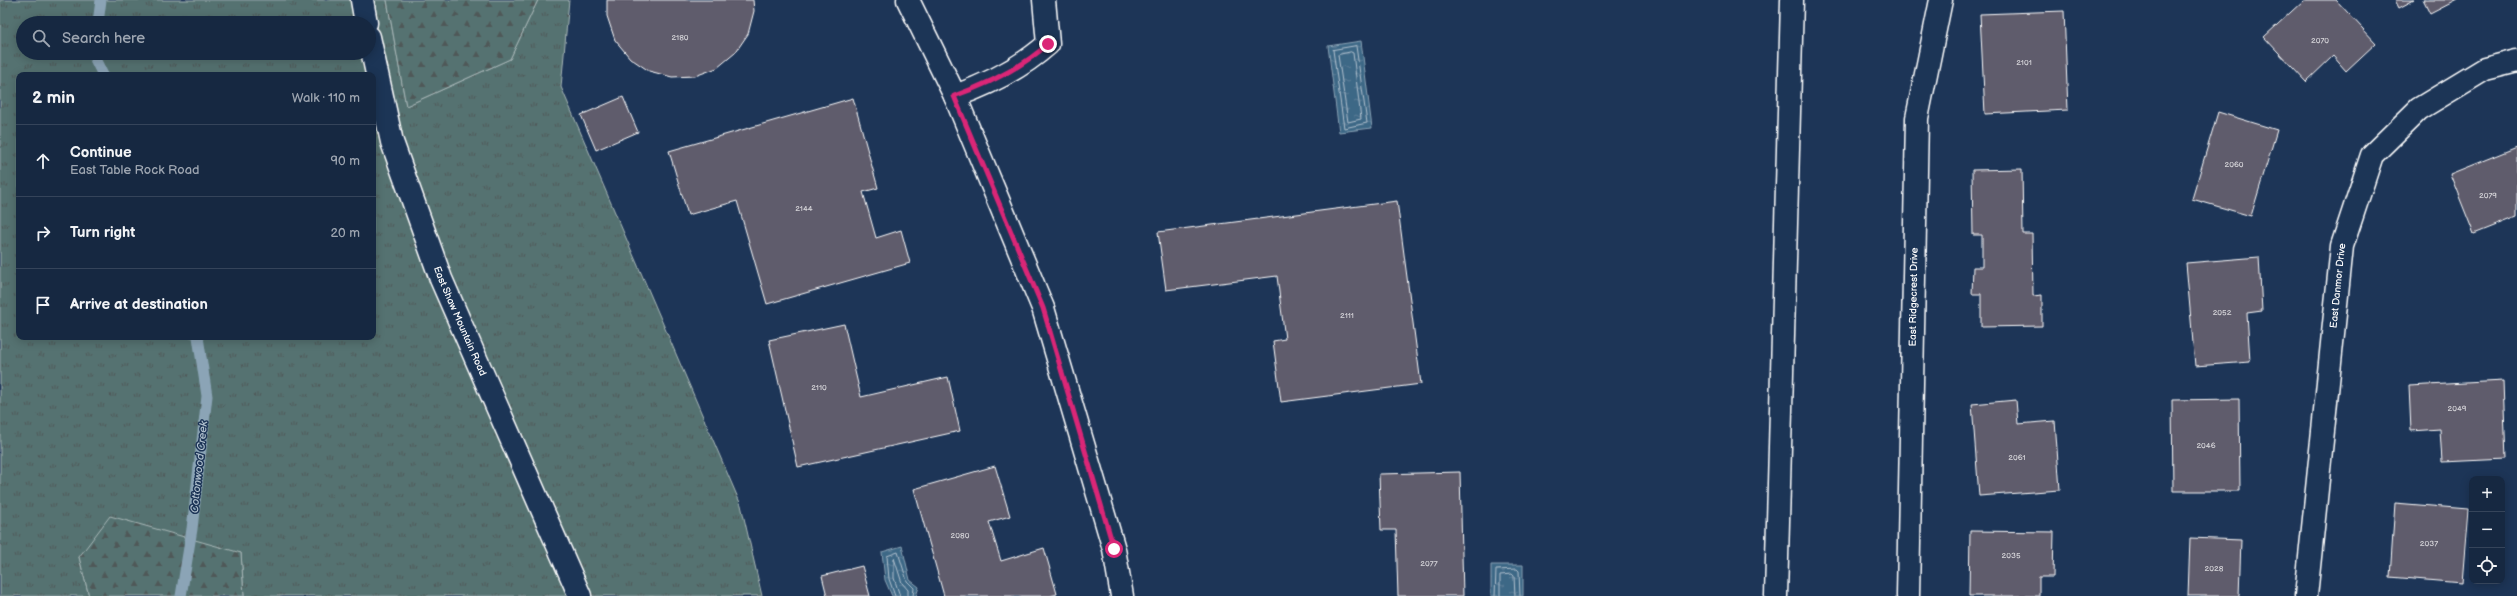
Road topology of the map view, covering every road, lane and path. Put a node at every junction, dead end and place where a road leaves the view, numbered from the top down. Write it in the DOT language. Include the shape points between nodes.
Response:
graph roads {
  1 [pos="362,0"];
  2 [pos="908,0"];
  3 [pos="1044,0"];
  4 [pos="1792,0"];
  5 [pos="1941,0"];
  6 [pos="365,16"];
  7 [pos="374,60"];
  8 [pos="2517,61"];
  9 [pos="954,96"];
  10 [pos="580,596"];
  11 [pos="1122,596"];
  12 [pos="1776,596"];
  13 [pos="1908,596"];
  14 [pos="2306,596"];
  1 -- 6 [label="street"];
  2 -- 9 [label="street"];
  3 -- 9 [label="street" via="1048,44 1030,60 988,84"];
  4 -- 12 [label="street"];
  5 -- 13 [label="street, East Ridgecrest Drive" via="1917,118"];
  7 -- 10 [label="street, East Shaw Mountain Road" via="392,142 442,279"];
  8 -- 14 [label="street, East Danmor Drive" via="2485,69 2419,109 2372,155 2342,246"];
  9 -- 11 [label="street" via="1043,308 1114,549"];
}
